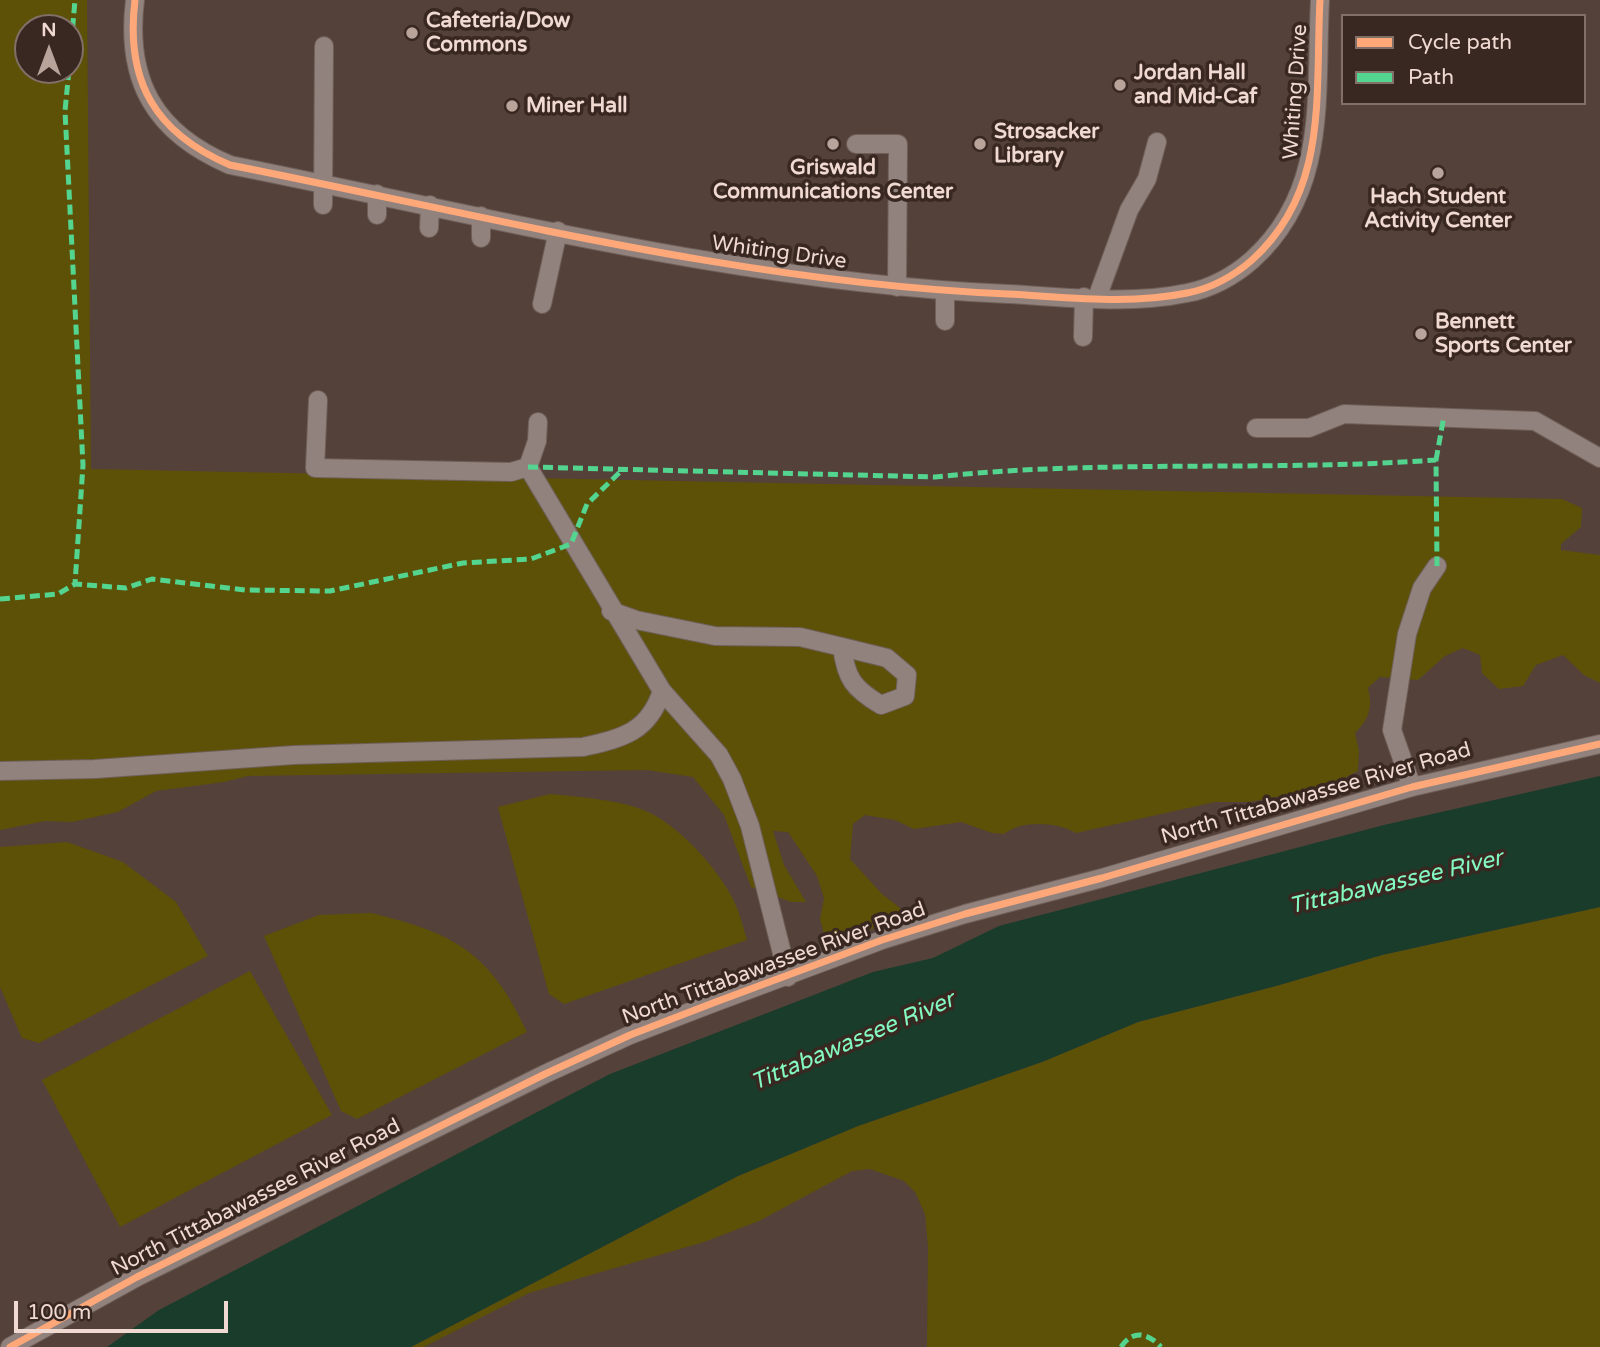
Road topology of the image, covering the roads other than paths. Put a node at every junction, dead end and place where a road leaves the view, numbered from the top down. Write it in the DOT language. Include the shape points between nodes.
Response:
graph roads {
  1 [pos="135,0"];
  2 [pos="1320,0"];
  3 [pos="324,46"];
  4 [pos="1157,142"];
  5 [pos="856,144"];
  6 [pos="323,183"];
  7 [pos="377,194"];
  8 [pos="323,205"];
  9 [pos="430,205"];
  10 [pos="377,215"];
  11 [pos="481,216"];
  12 [pos="429,228"];
  13 [pos="558,231"];
  14 [pos="481,238"];
  15 [pos="897,287"];
  16 [pos="945,291"];
  17 [pos="1091,298"];
  18 [pos="542,304"];
  19 [pos="945,321"];
  20 [pos="1083,337"];
  21 [pos="318,400"];
  22 [pos="538,422"];
  23 [pos="1256,428"];
  24 [pos="1600,458"];
  25 [pos="528,467"];
  26 [pos="1437,566"];
  27 [pos="611,611"];
  28 [pos="842,647"];
  29 [pos="662,691"];
  30 [pos="1600,744"];
  31 [pos="0,771"];
  32 [pos="1412,787"];
  33 [pos="788,977"];
  34 [pos="10,1347"];
  1 -- 6 [label="street, Whiting Drive" via="133,52 138,74 146,97 178,136 230,165"];
  2 -- 17 [label="street, Whiting Drive" via="1309,171 1292,213 1269,244 1226,279 1191,293"];
  3 -- 6 [label="street"];
  4 -- 17 [label="street" via="1147,178"];
  5 -- 15 [label="street" via="898,144"];
  6 -- 7 [label="street, Whiting Drive"];
  6 -- 8 [label="street"];
  7 -- 9 [label="street, Whiting Drive"];
  7 -- 10 [label="street"];
  9 -- 11 [label="street, Whiting Drive"];
  9 -- 12 [label="street"];
  11 -- 13 [label="street, Whiting Drive"];
  11 -- 14 [label="street"];
  13 -- 15 [label="street, Whiting Drive" via="686,257"];
  13 -- 18 [label="street"];
  15 -- 16 [label="street, Whiting Drive"];
  16 -- 17 [label="street, Whiting Drive"];
  16 -- 19 [label="street"];
  17 -- 20 [label="street"];
  21 -- 25 [label="street" via="316,468 511,472"];
  22 -- 25 [label="street"];
  23 -- 24 [label="street" via="1309,428 1345,414 1535,421"];
  25 -- 27 [label="street"];
  26 -- 32 [label="street" via="1422,588 1407,634 1392,730"];
  27 -- 28 [label="street" via="715,636 800,637"];
  27 -- 29 [label="street"];
  29 -- 31 [label="street" via="656,710 639,729 583,747 294,754"];
  29 -- 33 [label="street" via="719,755 732,779 750,826"];
  30 -- 32 [label="street, North Tittabawassee River Road"];
  32 -- 33 [label="street, North Tittabawassee River Road" via="965,914"];
  33 -- 34 [label="street, North Tittabawassee River Road" via="630,1035 545,1074 137,1277"];
}
